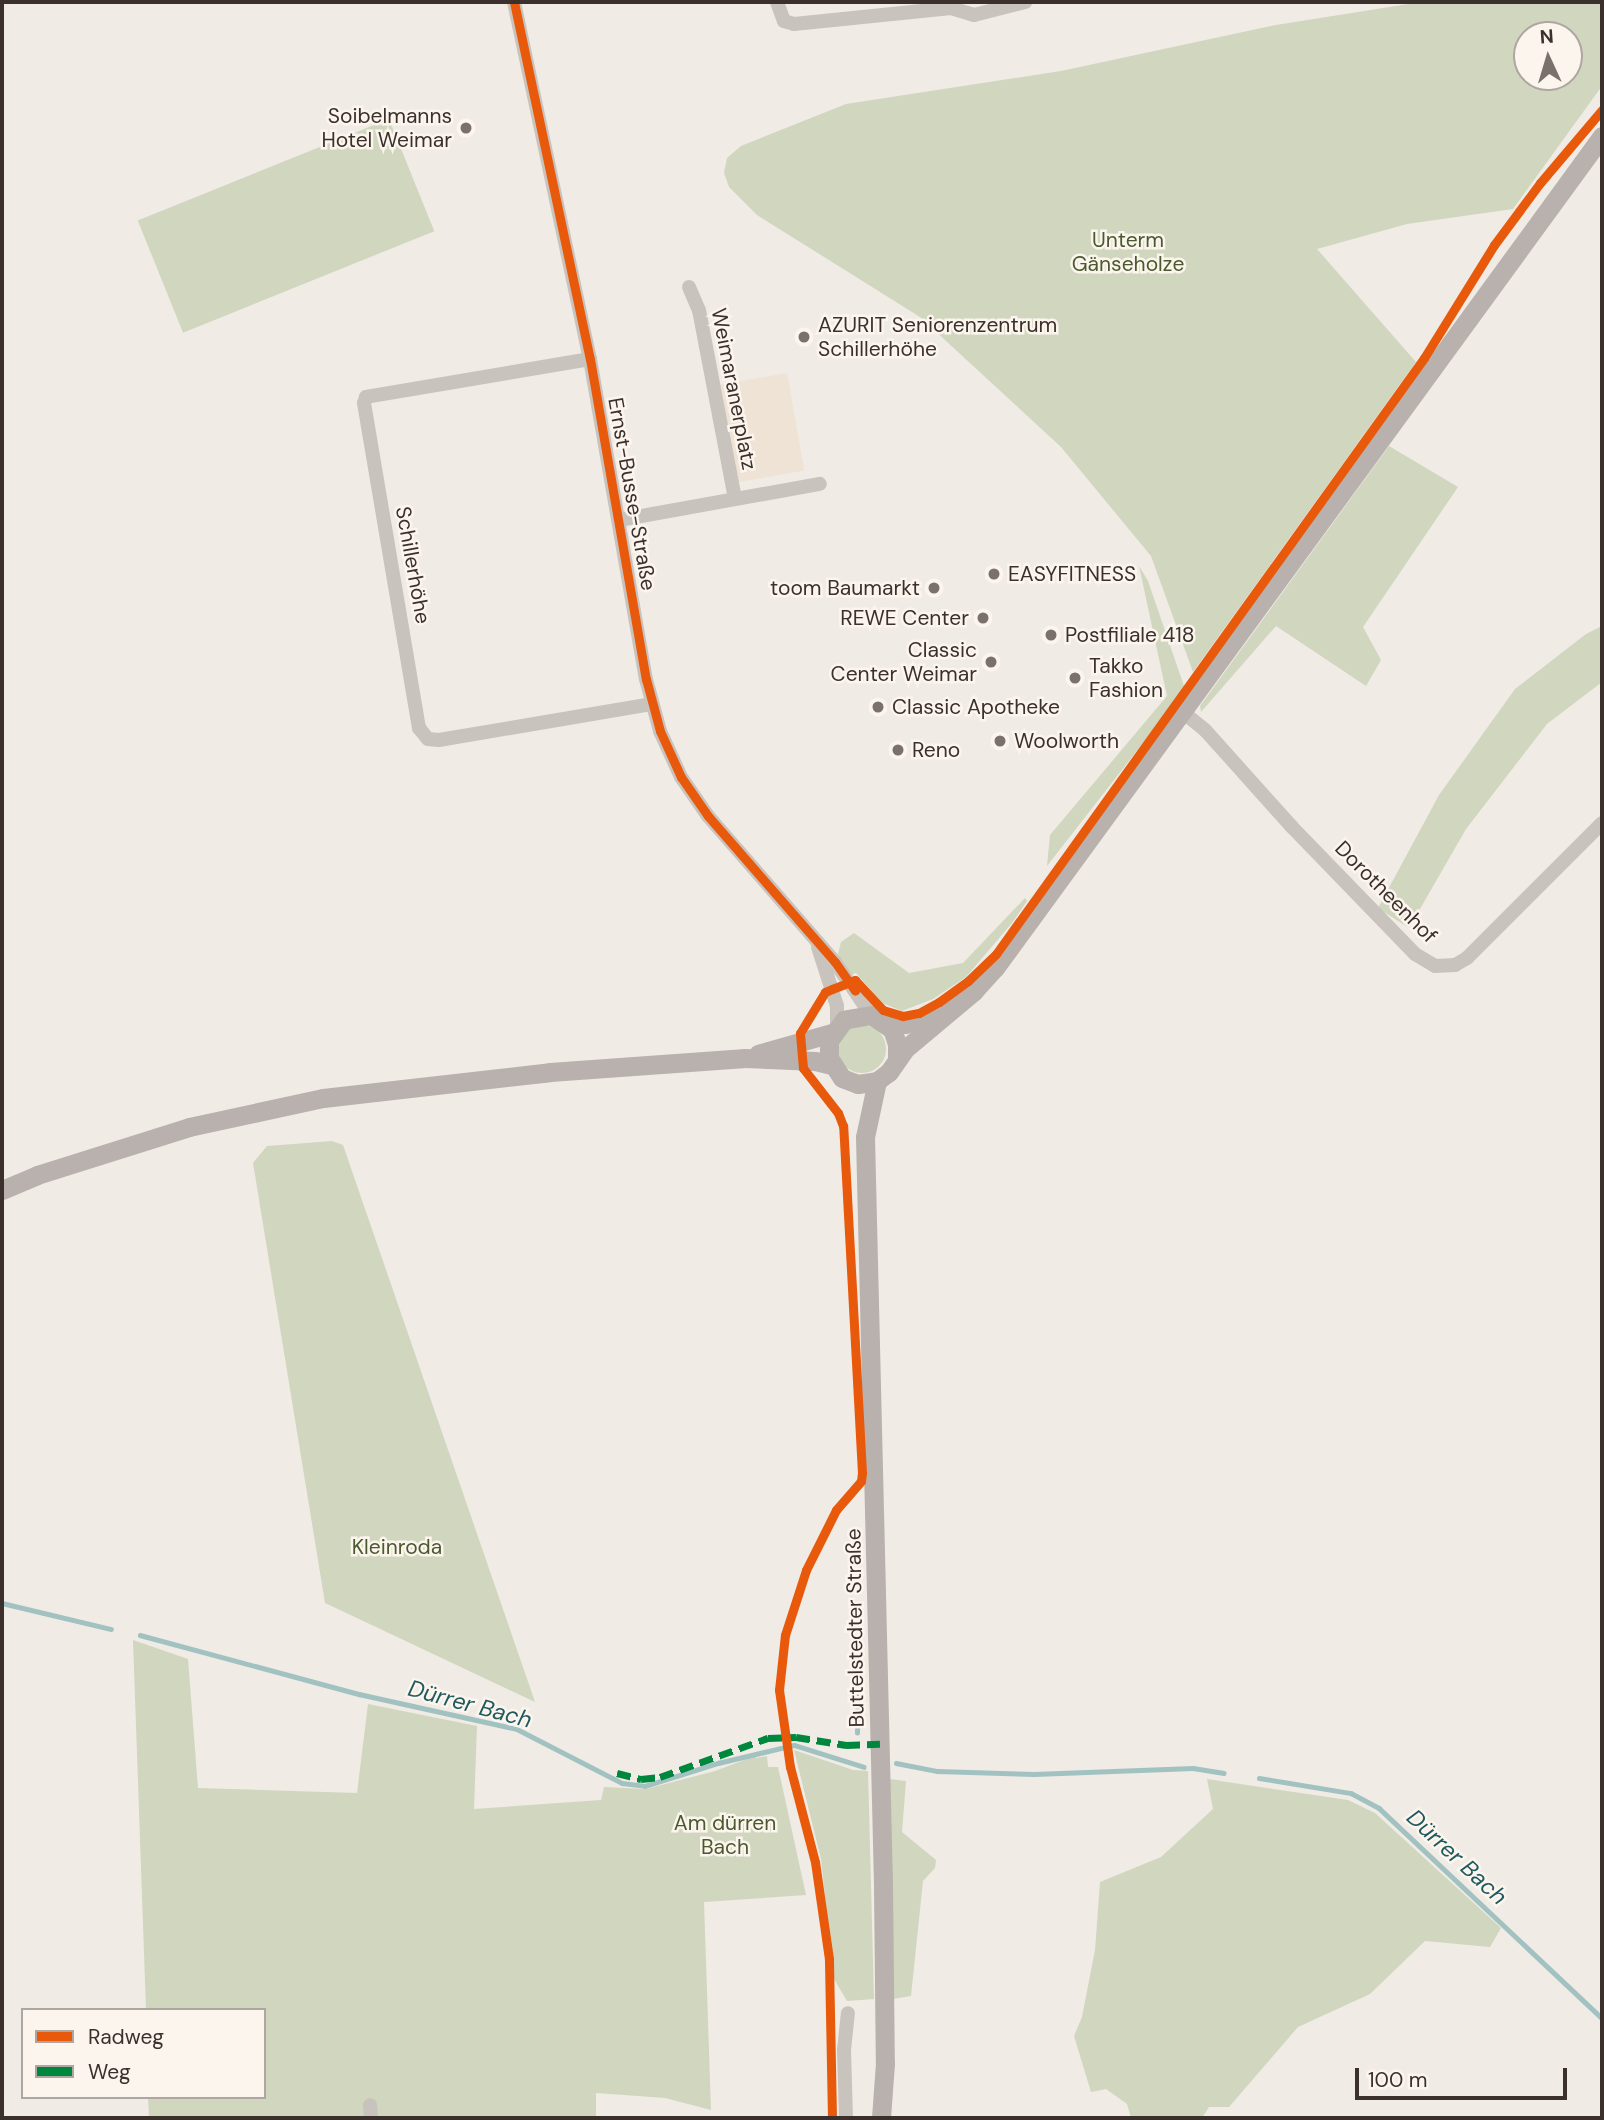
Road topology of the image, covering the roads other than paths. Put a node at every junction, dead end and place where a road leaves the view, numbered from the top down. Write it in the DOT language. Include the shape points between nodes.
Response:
graph roads {
  1 [pos="514,2"];
  2 [pos="777,2"];
  3 [pos="1025,2"];
  4 [pos="958,6"];
  5 [pos="1602,136"];
  6 [pos="689,288"];
  7 [pos="590,359"];
  8 [pos="820,484"];
  9 [pos="735,499"];
  10 [pos="619,520"];
  11 [pos="651,704"];
  12 [pos="1184,713"];
  13 [pos="1602,823"];
  14 [pos="817,946"];
  15 [pos="957,1005"];
  16 [pos="879,1020"];
  17 [pos="834,1029"];
  18 [pos="745,1058"];
  19 [pos="897,1059"];
  20 [pos="831,1065"];
  21 [pos="847,1081"];
  22 [pos="877,1081"];
  23 [pos="864,1137"];
  24 [pos="2,1190"];
  25 [pos="848,2013"];
  26 [pos="846,2118"];
  27 [pos="881,2118"];
  1 -- 7 [label="street, Ernst-Busse-Straße"];
  2 -- 4 [label="street" via="784,21 794,24"];
  3 -- 4 [label="street" via="974,15"];
  5 -- 12 [label="main road"];
  6 -- 9 [label="street, Weimaranerplatz" via="699,310"];
  7 -- 10 [label="street, Ernst-Busse-Straße"];
  7 -- 11 [label="street, Schillerhöhe" via="366,397 419,728 428,739 439,740"];
  8 -- 9 [label="street, Ernst-Busse-Straße"];
  9 -- 10 [label="street, Ernst-Busse-Straße"];
  10 -- 11 [label="street, Ernst-Busse-Straße"];
  11 -- 14 [label="street, Ernst-Busse-Straße" via="672,760 694,797"];
  12 -- 13 [label="street, Dorotheenhof" via="1415,954 1435,966 1455,965 1467,958"];
  12 -- 15 [label="main road" via="995,968"];
  14 -- 16 [label="street, Ernst-Busse-Straße" via="835,962"];
  14 -- 17 [label="street, Ernst-Busse-Straße" via="837,1006"];
  15 -- 16 [label="main road" via="905,1024"];
  15 -- 19 [label="main road"];
  16 -- 17 [label="main road" via="853,1016"];
  16 -- 19 [label="main road" via="897,1044"];
  17 -- 18 [label="main road"];
  17 -- 20 [label="main road" via="828,1049"];
  18 -- 20 [label="main road"];
  18 -- 24 [label="main road" via="550,1072 323,1098 189,1127"];
  19 -- 22 [label="main road"];
  20 -- 21 [label="main road"];
  21 -- 22 [label="main road"];
  21 -- 23 [label="main road"];
  22 -- 23 [label="main road"];
  23 -- 27 [label="main road, Buttelstedter Straße" via="884,1886"];
  25 -- 26 [label="street"];
}
